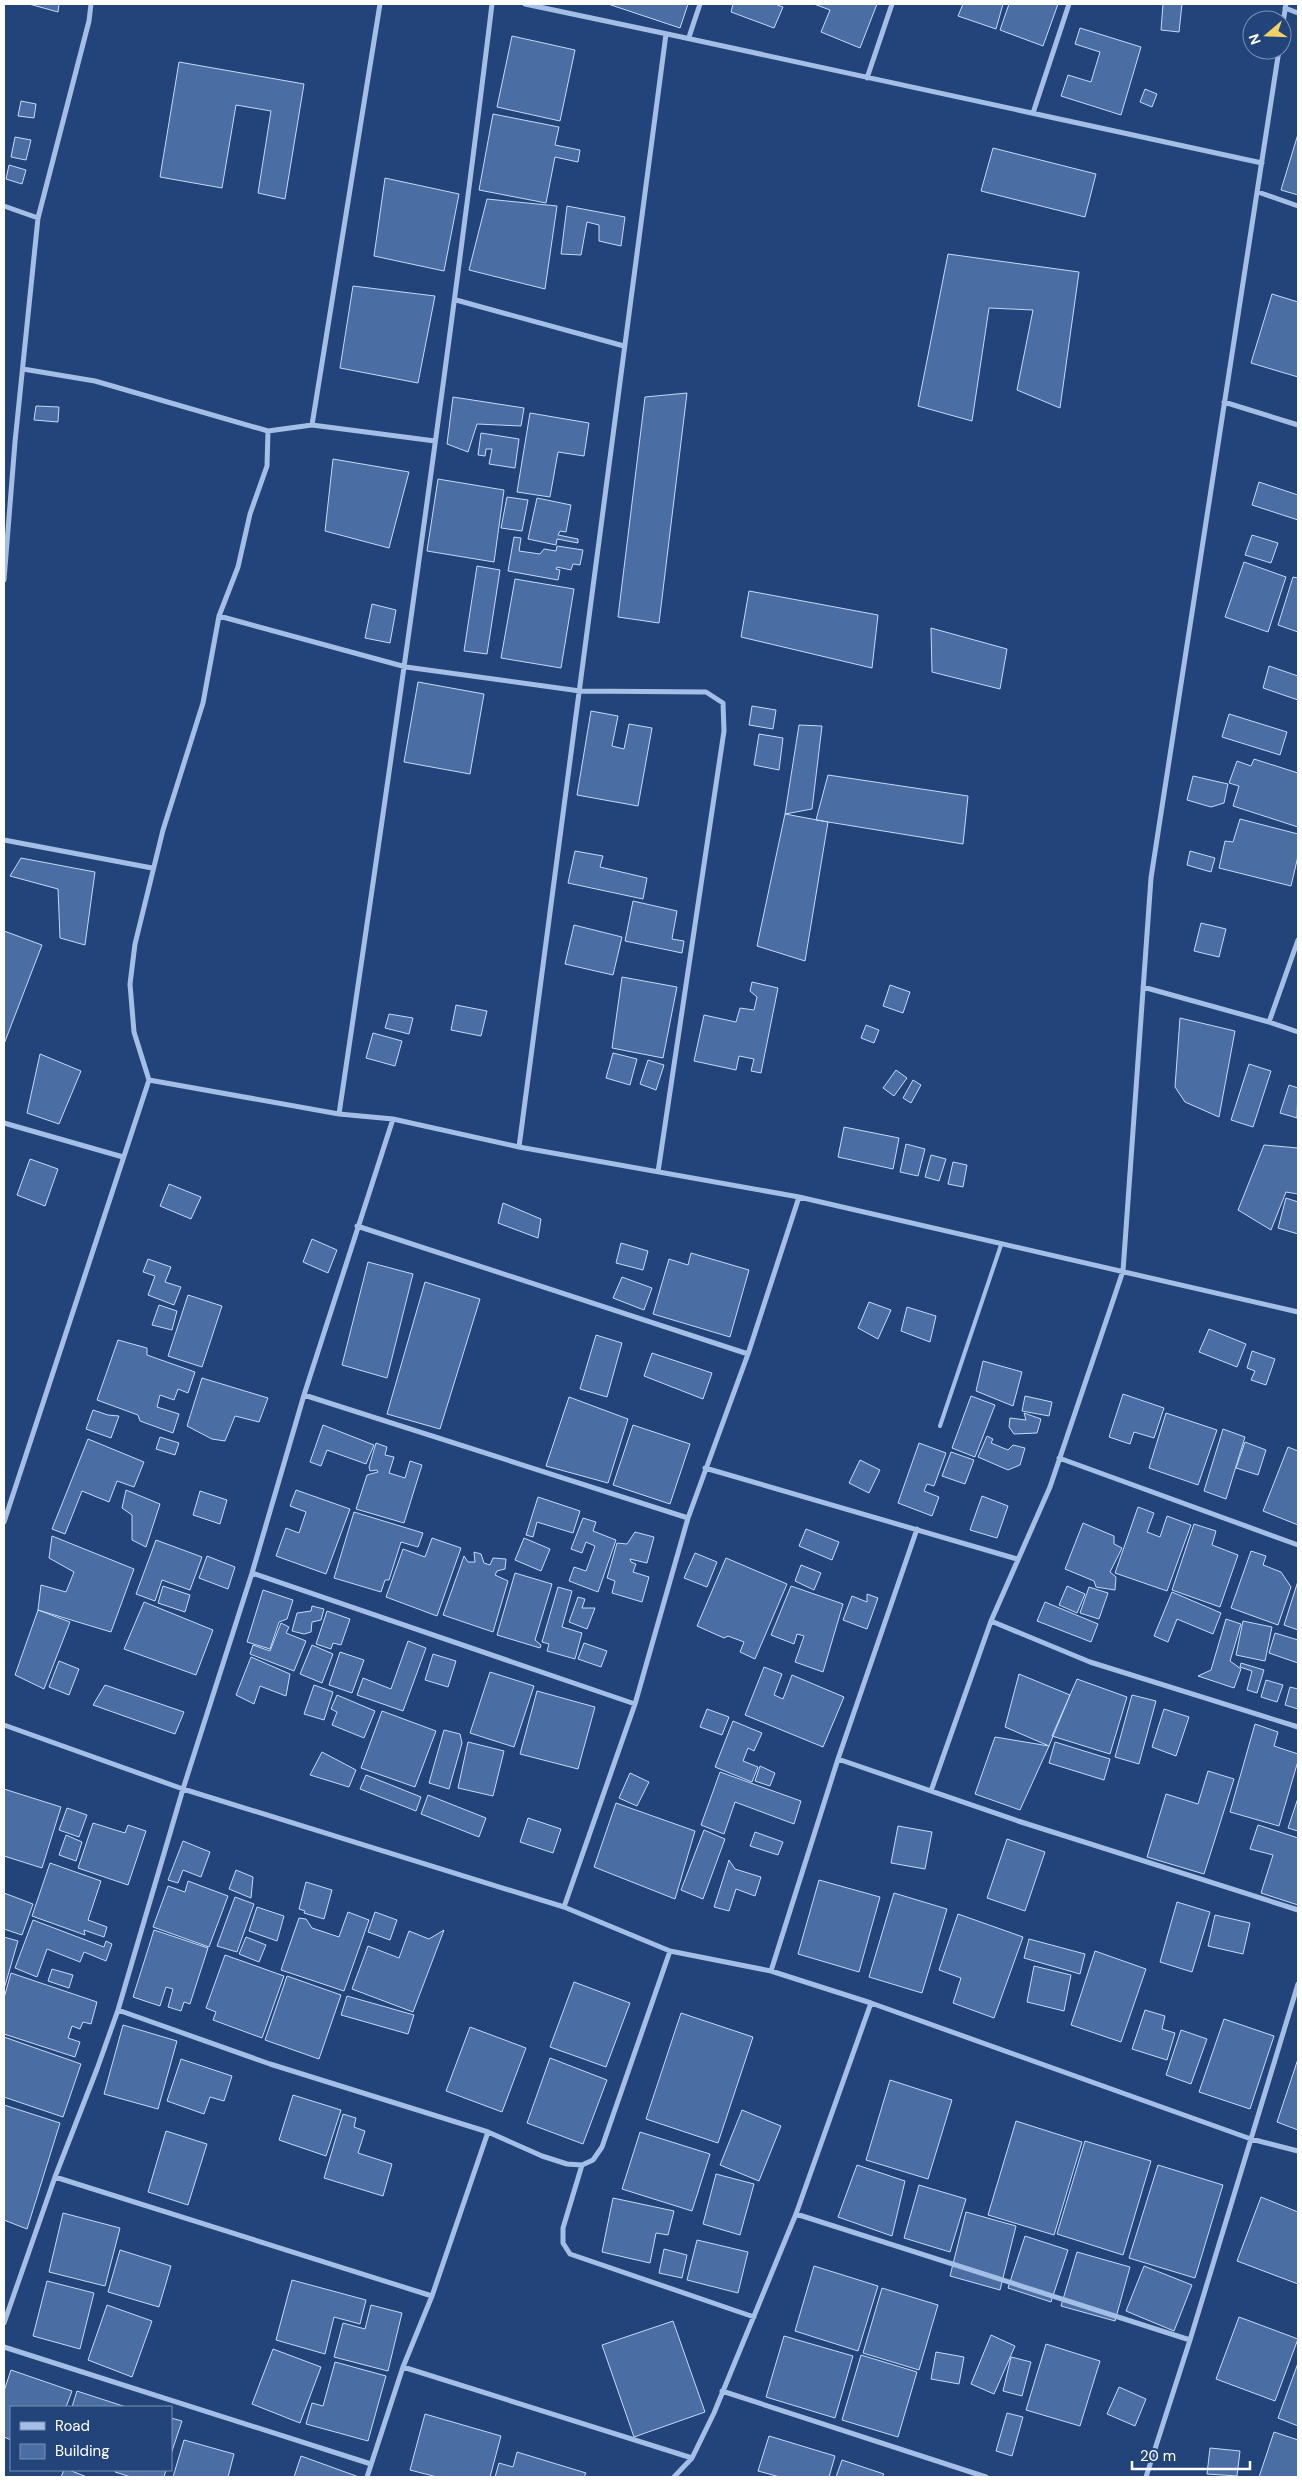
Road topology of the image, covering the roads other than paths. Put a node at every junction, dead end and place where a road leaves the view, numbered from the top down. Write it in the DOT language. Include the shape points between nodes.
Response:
graph roads {
  1 [pos="91,4"];
  2 [pos="380,4"];
  3 [pos="492,4"];
  4 [pos="524,4"];
  5 [pos="700,4"];
  6 [pos="892,4"];
  7 [pos="1069,4"];
  8 [pos="1285,6"];
  9 [pos="1298,13"];
  10 [pos="666,34"];
  11 [pos="689,37"];
  12 [pos="1277,60"];
  13 [pos="867,78"];
  14 [pos="1033,114"];
  15 [pos="1262,163"];
  16 [pos="1258,192"];
  17 [pos="4,206"];
  18 [pos="1298,206"];
  19 [pos="38,218"];
  20 [pos="456,300"];
  21 [pos="624,346"];
  22 [pos="23,369"];
  23 [pos="1224,402"];
  24 [pos="312,425"];
  25 [pos="1298,425"];
  26 [pos="268,431"];
  27 [pos="435,441"];
  28 [pos="4,580"];
  29 [pos="219,616"];
  30 [pos="406,667"];
  31 [pos="580,691"];
  32 [pos="4,840"];
  33 [pos="152,868"];
  34 [pos="1298,940"];
  35 [pos="1143,987"];
  36 [pos="1269,1022"];
  37 [pos="1298,1032"];
  38 [pos="149,1080"];
  39 [pos="339,1114"];
  40 [pos="393,1119"];
  41 [pos="4,1123"];
  42 [pos="519,1147"];
  43 [pos="124,1157"];
  44 [pos="658,1172"];
  45 [pos="799,1197"];
  46 [pos="357,1226"];
  47 [pos="1001,1245"];
  48 [pos="1123,1271"];
  49 [pos="1298,1312"];
  50 [pos="748,1354"];
  51 [pos="304,1395"];
  52 [pos="940,1426"];
  53 [pos="1060,1458"];
  54 [pos="705,1468"];
  55 [pos="688,1518"];
  56 [pos="4,1522"];
  57 [pos="917,1529"];
  58 [pos="1298,1545"];
  59 [pos="1017,1559"];
  60 [pos="252,1573"];
  61 [pos="992,1621"];
  62 [pos="635,1704"];
  63 [pos="4,1725"];
  64 [pos="1298,1727"];
  65 [pos="838,1759"];
  66 [pos="182,1789"];
  67 [pos="931,1791"];
  68 [pos="564,1907"];
  69 [pos="1298,1910"];
  70 [pos="670,1951"];
  71 [pos="771,1971"];
  72 [pos="1298,1984"];
  73 [pos="871,2004"];
  74 [pos="118,2010"];
  75 [pos="488,2132"];
  76 [pos="1251,2138"];
  77 [pos="1298,2151"];
  78 [pos="582,2165"];
  79 [pos="55,2177"];
  80 [pos="796,2214"];
  81 [pos="432,2296"];
  82 [pos="754,2317"];
  83 [pos="4,2323"];
  84 [pos="1190,2340"];
  85 [pos="4,2347"];
  86 [pos="403,2367"];
  87 [pos="722,2391"];
  88 [pos="692,2458"];
  89 [pos="371,2464"];
  90 [pos="366,2477"];
  91 [pos="674,2477"];
  92 [pos="986,2477"];
  93 [pos="1146,2477"];
  1 -- 19 [label="street"];
  2 -- 24 [label="street"];
  3 -- 20 [label="street"];
  4 -- 10 [label="street"];
  5 -- 11 [label="street"];
  6 -- 13 [label="street"];
  7 -- 14 [label="street"];
  8 -- 9 [label="street"];
  10 -- 11 [label="street"];
  10 -- 21 [label="street"];
  11 -- 13 [label="street"];
  12 -- 15 [label="street"];
  13 -- 14 [label="street"];
  14 -- 15 [label="street"];
  15 -- 16 [label="street"];
  16 -- 18 [label="street"];
  16 -- 23 [label="street"];
  17 -- 19 [label="street"];
  19 -- 22 [label="street"];
  20 -- 21 [label="street"];
  20 -- 27 [label="street"];
  21 -- 31 [label="street"];
  22 -- 26 [label="street" via="95,382"];
  22 -- 28 [label="street"];
  23 -- 25 [label="street"];
  23 -- 35 [label="street" via="1151,878"];
  24 -- 26 [label="street"];
  24 -- 27 [label="street"];
  26 -- 29 [label="street" via="267,466 250,514 238,567"];
  27 -- 30 [label="street"];
  29 -- 30 [label="street"];
  29 -- 33 [label="street" via="204,704"];
  30 -- 31 [label="street"];
  30 -- 39 [label="street"];
  31 -- 42 [label="street"];
  31 -- 44 [label="street" via="706,692 723,703 724,732"];
  32 -- 33 [label="street"];
  33 -- 38 [label="street" via="135,944 130,984 134,1032"];
  34 -- 36 [label="street"];
  35 -- 36 [label="street"];
  35 -- 48 [label="street"];
  36 -- 37 [label="street"];
  38 -- 39 [label="street"];
  38 -- 43 [label="street"];
  39 -- 40 [label="street"];
  40 -- 42 [label="street"];
  40 -- 46 [label="street"];
  41 -- 43 [label="street"];
  42 -- 44 [label="street"];
  43 -- 56 [label="street"];
  44 -- 45 [label="street"];
  45 -- 47 [label="street"];
  45 -- 50 [label="street"];
  46 -- 50 [label="street"];
  46 -- 51 [label="street"];
  47 -- 48 [label="street"];
  47 -- 52 [label="lane"];
  48 -- 49 [label="street"];
  48 -- 53 [label="street"];
  50 -- 54 [label="street"];
  51 -- 55 [label="street"];
  51 -- 60 [label="street"];
  53 -- 58 [label="street"];
  53 -- 59 [label="street"];
  54 -- 55 [label="street"];
  54 -- 57 [label="street"];
  55 -- 62 [label="street"];
  57 -- 59 [label="street"];
  57 -- 65 [label="street"];
  59 -- 61 [label="street"];
  60 -- 62 [label="street"];
  60 -- 66 [label="street"];
  61 -- 64 [label="street" via="1090,1662"];
  61 -- 67 [label="street"];
  62 -- 68 [label="street"];
  63 -- 66 [label="street"];
  65 -- 67 [label="street"];
  65 -- 71 [label="street"];
  66 -- 68 [label="street"];
  66 -- 74 [label="street"];
  67 -- 69 [label="street"];
  68 -- 70 [label="street"];
  70 -- 71 [label="street"];
  70 -- 78 [label="street" via="602,2147 593,2160"];
  71 -- 73 [label="street"];
  72 -- 76 [label="street"];
  73 -- 76 [label="street"];
  73 -- 80 [label="street"];
  74 -- 75 [label="street" via="270,2064"];
  74 -- 79 [label="street"];
  75 -- 78 [label="street" via="542,2156"];
  75 -- 81 [label="street"];
  76 -- 77 [label="street"];
  76 -- 84 [label="street"];
  78 -- 82 [label="street" via="563,2228 563,2243 570,2254"];
  79 -- 81 [label="street"];
  79 -- 83 [label="street"];
  80 -- 82 [label="street"];
  80 -- 84 [label="street"];
  81 -- 86 [label="street"];
  82 -- 87 [label="street"];
  84 -- 93 [label="street"];
  85 -- 89 [label="street"];
  86 -- 88 [label="street"];
  86 -- 89 [label="street"];
  87 -- 88 [label="street"];
  87 -- 92 [label="street"];
  88 -- 91 [label="street"];
  89 -- 90 [label="street"];
}
